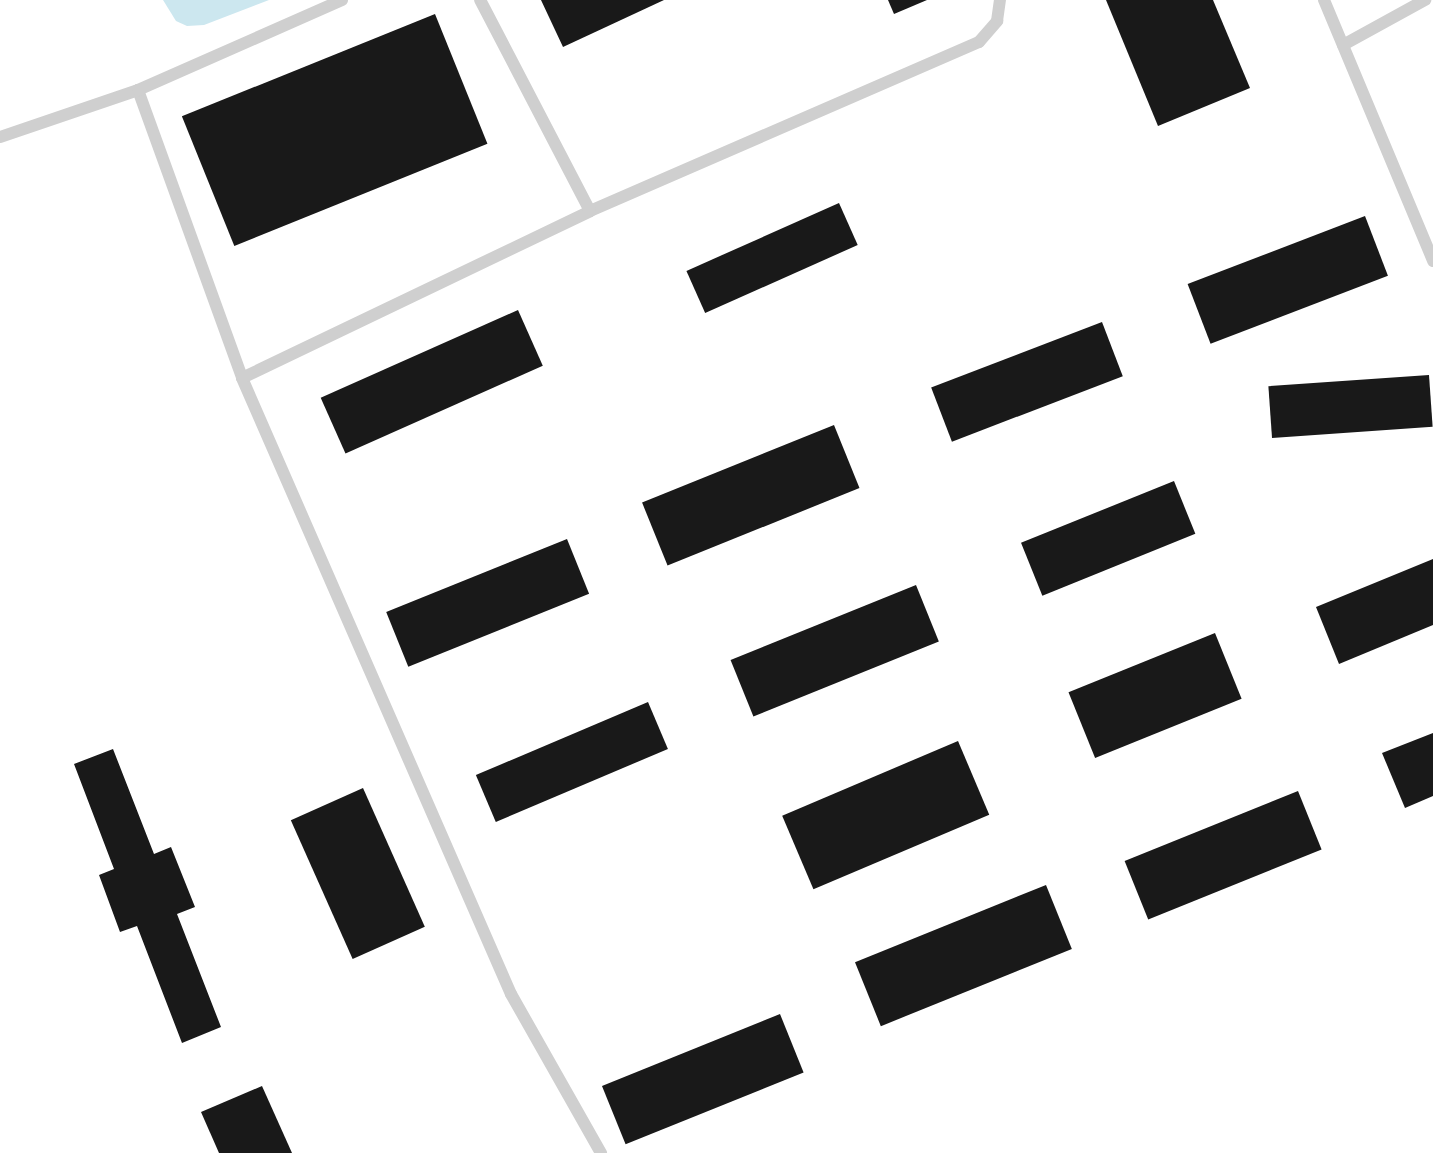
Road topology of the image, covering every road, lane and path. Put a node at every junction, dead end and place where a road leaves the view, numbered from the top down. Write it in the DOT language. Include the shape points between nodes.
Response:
graph roads {
  1 [pos="342,0"];
  2 [pos="480,0"];
  3 [pos="1000,0"];
  4 [pos="1324,0"];
  5 [pos="1425,0"];
  6 [pos="1343,45"];
  7 [pos="138,90"];
  8 [pos="0,137"];
  9 [pos="590,211"];
  10 [pos="1433,261"];
  11 [pos="242,378"];
  12 [pos="601,1153"];
  1 -- 7 [label="lane"];
  2 -- 9 [label="lane"];
  3 -- 9 [label="lane" via="997,21 979,42"];
  4 -- 6 [label="lane"];
  5 -- 6 [label="lane"];
  6 -- 10 [label="lane"];
  7 -- 8 [label="lane"];
  7 -- 11 [label="lane"];
  9 -- 11 [label="lane"];
  11 -- 12 [label="lane" via="511,994"];
}
